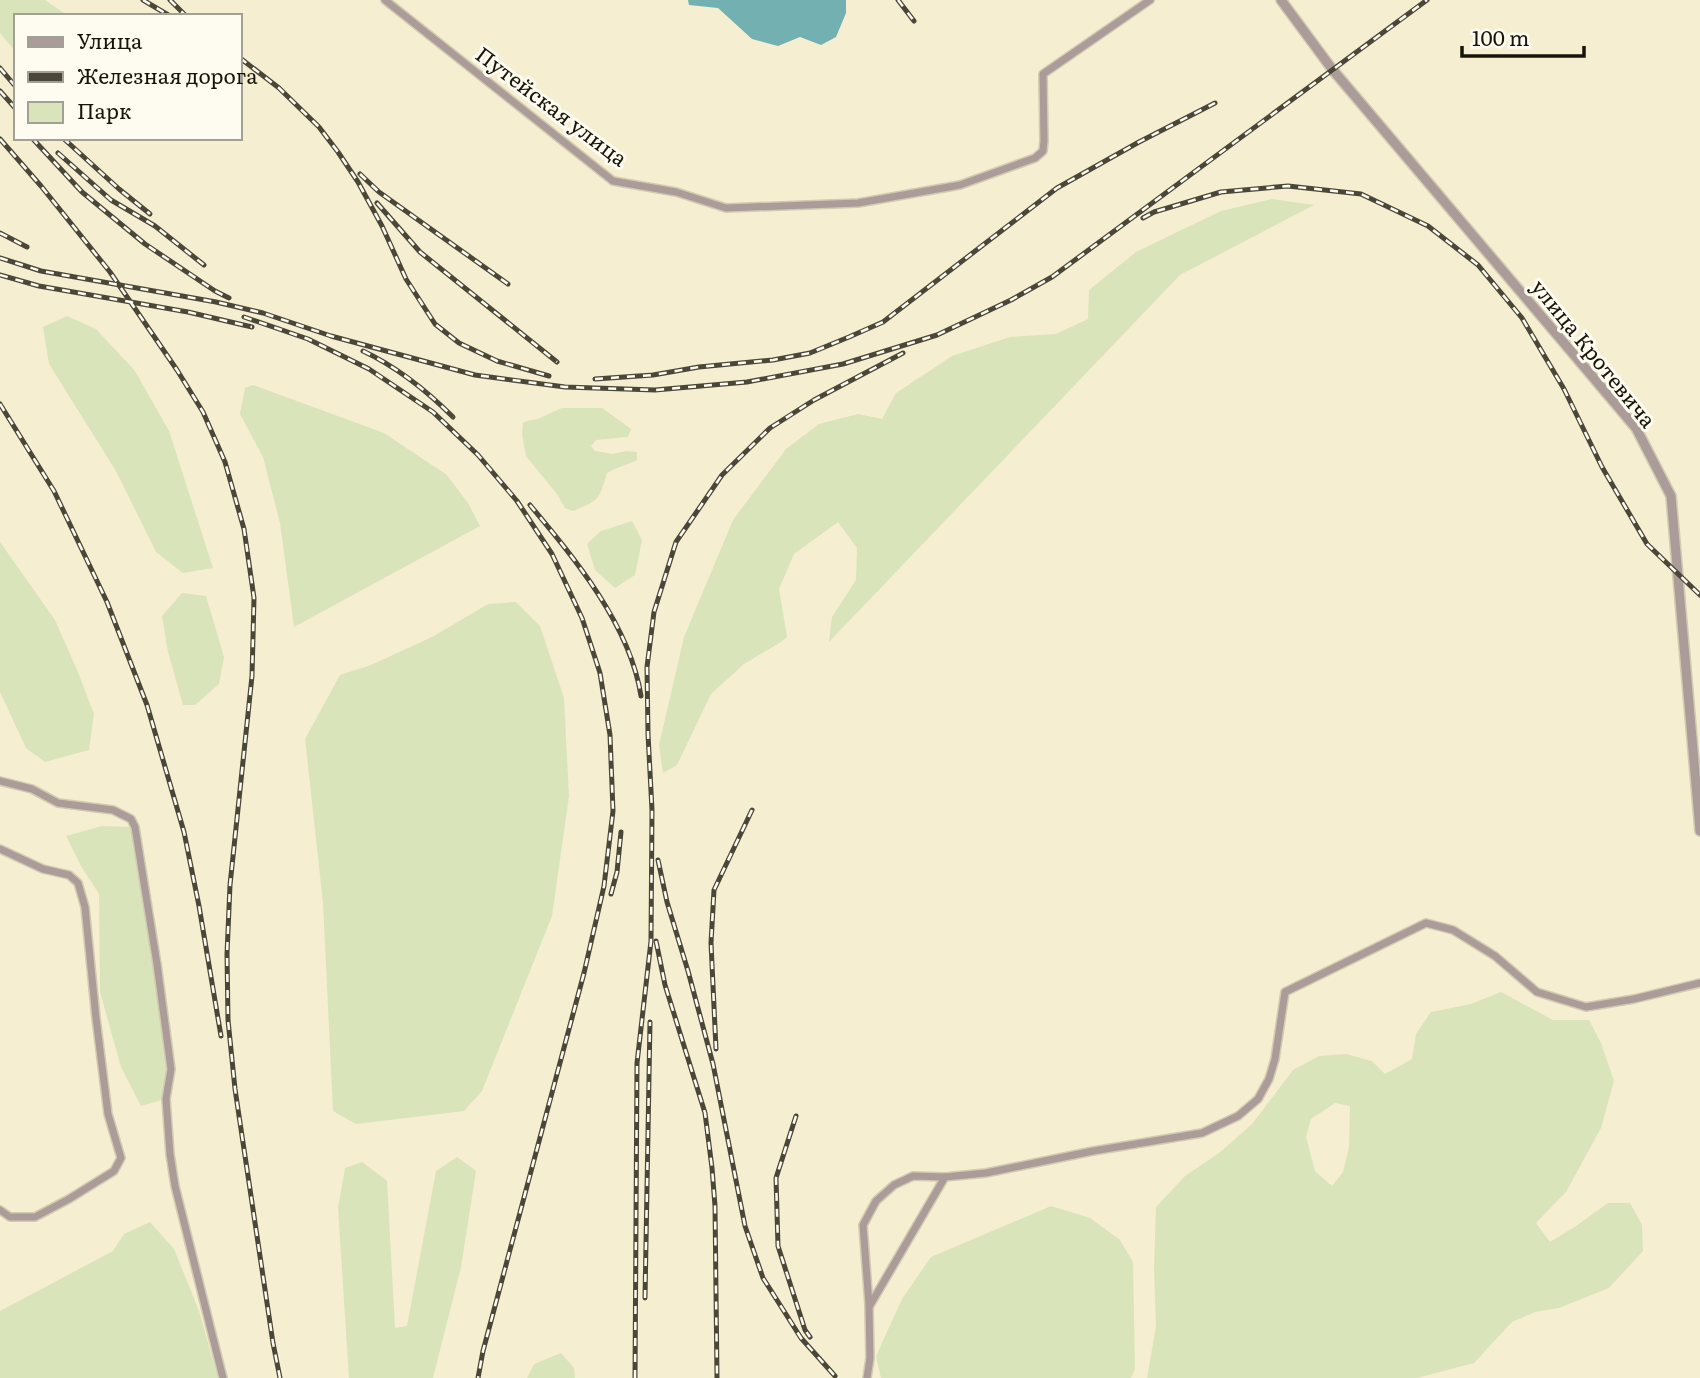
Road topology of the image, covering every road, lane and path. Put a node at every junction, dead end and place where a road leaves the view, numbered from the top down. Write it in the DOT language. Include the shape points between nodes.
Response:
graph roads {
  1 [pos="385,0"];
  2 [pos="1150,0"];
  3 [pos="1281,0"];
  4 [pos="0,781"];
  5 [pos="1700,831"];
  6 [pos="0,849"];
  7 [pos="1700,984"];
  8 [pos="945,1177"];
  9 [pos="0,1210"];
  10 [pos="870,1307"];
  11 [pos="223,1378"];
  12 [pos="867,1378"];
  1 -- 2 [label="street, Путейская улица" via="614,181 676,192 726,208 858,203 960,184 1035,158 1044,141 1043,74"];
  3 -- 5 [label="street, улица Кротевича" via="1332,69 1636,428 1671,496"];
  4 -- 11 [label="street" via="32,789 58,803 113,810 131,819 135,827 171,1069 166,1098 175,1186"];
  6 -- 9 [label="street" via="43,869 69,875 78,883 85,908 108,1114 121,1158 114,1171 36,1217 10,1217"];
  7 -- 8 [label="street" via="1586,1007 1537,992 1495,956 1452,930 1426,923 1285,992 1269,1079 1258,1099 1238,1116 1202,1133"];
  8 -- 10 [label="street"];
  8 -- 10 [label="street" via="913,1176 876,1201 863,1225"];
  10 -- 12 [label="street"];
}
